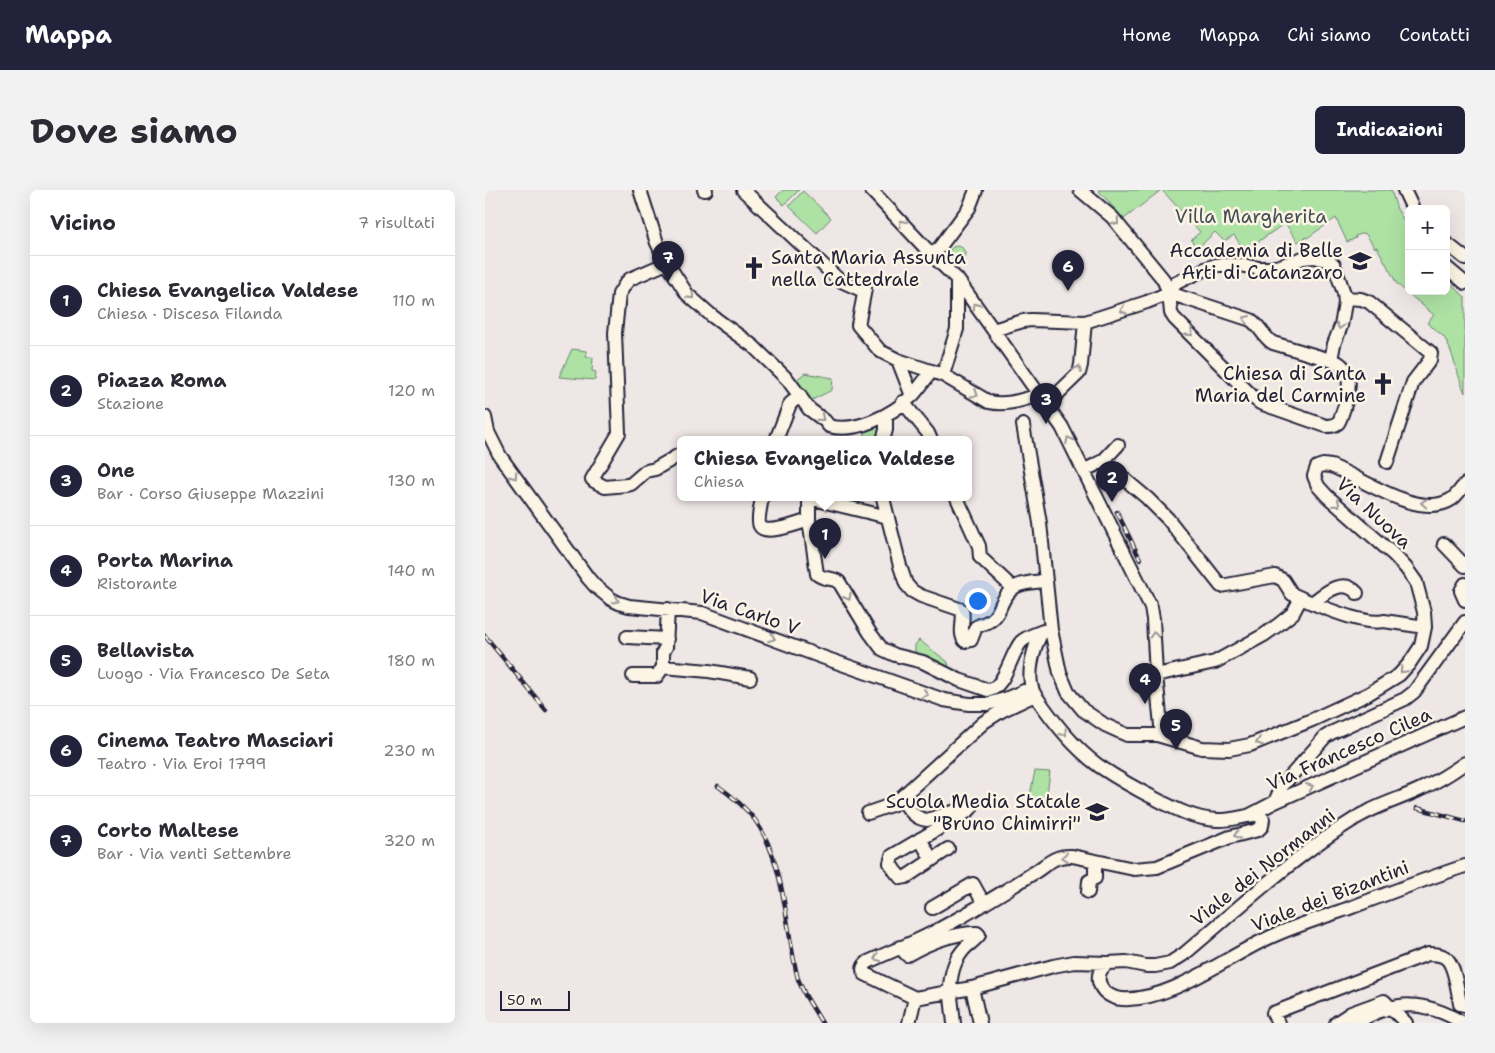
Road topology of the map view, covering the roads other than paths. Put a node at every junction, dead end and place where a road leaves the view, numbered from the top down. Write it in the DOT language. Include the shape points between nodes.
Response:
graph roads {
  1 [pos="640,190"];
  2 [pos="743,190"];
  3 [pos="871,190"];
  4 [pos="976,190"];
  5 [pos="1080,190"];
  6 [pos="1404,190"];
  7 [pos="1410,205"];
  8 [pos="1450,246"];
  9 [pos="933,256"];
  10 [pos="1465,258"];
  11 [pos="667,263"];
  12 [pos="1450,270"];
  13 [pos="957,280"];
  14 [pos="1465,283"];
  15 [pos="1169,292"];
  16 [pos="1345,298"];
  17 [pos="1085,322"];
  18 [pos="993,330"];
  19 [pos="898,360"];
  20 [pos="1331,360"];
  21 [pos="938,373"];
  22 [pos="800,395"];
  23 [pos="907,399"];
  24 [pos="1043,400"];
  25 [pos="886,415"];
  26 [pos="485,417"];
  27 [pos="1023,425"];
  28 [pos="778,436"];
  29 [pos="884,436"];
  30 [pos="929,436"];
  31 [pos="1118,445"];
  32 [pos="677,456"];
  33 [pos="1103,461"];
  34 [pos="1387,462"];
  35 [pos="1085,470"];
  36 [pos="1465,484"];
  37 [pos="761,501"];
  38 [pos="809,501"];
  39 [pos="821,501"];
  40 [pos="884,501"];
  41 [pos="958,501"];
  42 [pos="888,517"];
  43 [pos="809,520"];
  44 [pos="1444,544"];
  45 [pos="1465,566"];
  46 [pos="1045,581"];
  47 [pos="1465,584"];
  48 [pos="1013,588"];
  49 [pos="1357,593"];
  50 [pos="1307,600"];
  51 [pos="1465,600"];
  52 [pos="669,609"];
  53 [pos="1465,622"];
  54 [pos="1425,627"];
  55 [pos="1047,630"];
  56 [pos="627,638"];
  57 [pos="667,639"];
  58 [pos="663,668"];
  59 [pos="1156,675"];
  60 [pos="633,676"];
  61 [pos="750,678"];
  62 [pos="1033,692"];
  63 [pos="1465,717"];
  64 [pos="1162,736"];
  65 [pos="1465,763"];
  66 [pos="901,798"];
  67 [pos="1275,802"];
  68 [pos="868,813"];
  69 [pos="1250,815"];
  70 [pos="920,839"];
  71 [pos="948,850"];
  72 [pos="932,860"];
  73 [pos="1095,861"];
  74 [pos="1465,866"];
  75 [pos="1088,892"];
  76 [pos="984,904"];
  77 [pos="931,908"];
  78 [pos="900,947"];
  79 [pos="1108,964"];
  80 [pos="972,988"];
  81 [pos="915,998"];
  82 [pos="1465,1005"];
  83 [pos="1389,1008"];
  84 [pos="909,1023"];
  85 [pos="954,1023"];
  86 [pos="980,1023"];
  87 [pos="1278,1023"];
  88 [pos="1336,1023"];
  89 [pos="1356,1023"];
  90 [pos="1406,1023"];
  91 [pos="1463,1023"];
  1 -- 11 [label="street" via="657,244"];
  2 -- 19 [label="street" via="839,280 865,289 857,324 880,351"];
  9 -- 3 [label="street, one-way"];
  4 -- 9 [label="street" via="969,208"];
  5 -- 15 [label="street, one-way" via="1111,217 1163,279"];
  6 -- 7 [label="street"];
  8 -- 10 [label="street"];
  9 -- 13 [label="street"];
  11 -- 22 [label="street, one-way" via="687,294 753,346"];
  11 -- 32 [label="street" via="630,279 621,289 615,333 619,433 592,479 605,487 631,484 646,471"];
  12 -- 14 [label="street"];
  18 -- 13 [label="street, one-way"];
  13 -- 21 [label="street" via="957,329"];
  15 -- 16 [label="street" via="1176,283 1216,265 1270,268 1309,257 1334,265"];
  15 -- 17 [label="street, one-way"];
  20 -- 15 [label="street, one-way" via="1273,343 1251,320"];
  15 -- 20 [label="street, one-way" via="1172,316 1261,403 1333,426 1340,420 1349,388 1344,368"];
  16 -- 20 [label="street, one-way"];
  16 -- 34 [label="street" via="1369,302 1431,353 1430,360 1413,382"];
  17 -- 18 [label="street" via="1031,320"];
  24 -- 17 [label="street, one-way" via="1079,372"];
  18 -- 24 [label="street"];
  19 -- 21 [label="street"];
  19 -- 23 [label="street"];
  21 -- 23 [label="street"];
  21 -- 24 [label="street, one-way" via="995,404"];
  22 -- 25 [label="street, one-way" via="809,409 832,428 866,424"];
  22 -- 28 [label="street" via="790,404"];
  23 -- 25 [label="street"];
  23 -- 30 [label="street"];
  35 -- 24 [label="street, one-way"];
  25 -- 29 [label="street"];
  26 -- 52 [label="street, Via Carlo V, one-way" via="488,432 500,456 595,586 619,603"];
  27 -- 46 [label="street" via="1040,523"];
  31 -- 33 [label="street"];
  33 -- 35 [label="street"];
  33 -- 50 [label="street" via="1168,520 1221,586 1275,576 1283,580 1292,594"];
  59 -- 35 [label="street, one-way" via="1151,607"];
  36 -- 54 [label="street, Via Nuova, one-way" via="1450,500 1423,504 1388,495 1331,466 1319,466 1314,473 1315,481 1327,496 1411,574 1419,591"];
  37 -- 43 [label="street" via="759,526 764,530"];
  38 -- 43 [label="street"];
  39 -- 42 [label="street"];
  40 -- 42 [label="street"];
  41 -- 48 [label="street" via="979,546 980,557"];
  42 -- 48 [label="street" via="899,566 907,584 921,596 962,610 962,636 965,641 971,640 977,627 997,614"];
  43 -- 55 [label="street, one-way" via="817,574 839,582 870,633 882,648 895,655 923,662 948,675 992,690 1021,643"];
  44 -- 45 [label="street"];
  46 -- 48 [label="street" via="1023,583"];
  46 -- 55 [label="street"];
  47 -- 51 [label="street" via="1461,591"];
  49 -- 50 [label="street" via="1349,587 1334,588"];
  50 -- 54 [label="street" via="1366,620"];
  50 -- 59 [label="street" via="1264,635 1215,662"];
  52 -- 57 [label="street"];
  52 -- 62 [label="street, Via Carlo V, one-way" via="715,617 944,700 987,704"];
  53 -- 67 [label="street" via="1414,692 1325,737 1282,786"];
  54 -- 64 [label="street, one-way" via="1421,646 1399,675 1344,706 1266,739 1242,747 1215,749 1191,746"];
  55 -- 62 [label="street" via="1039,638 1033,657"];
  55 -- 64 [label="street" via="1068,692 1083,710 1120,733"];
  56 -- 57 [label="street"];
  57 -- 58 [label="street"];
  58 -- 60 [label="street" via="657,676"];
  58 -- 61 [label="street"];
  59 -- 64 [label="street"];
  62 -- 66 [label="street" via="984,722"];
  62 -- 69 [label="street, Via Francesco Cilea, one-way" via="1075,746 1099,766 1132,786 1199,817 1231,820"];
  67 -- 63 [label="street, Via Francesco Cilea, one-way"];
  65 -- 79 [label="street, Viale dei Normanni" via="1422,789 1375,808 1337,830 1253,894 1176,960 1155,966 1126,962"];
  66 -- 68 [label="street" via="894,804"];
  66 -- 70 [label="street" via="921,820 971,808"];
  67 -- 69 [label="street, Via Francesco Cilea"];
  69 -- 73 [label="street, one-way" via="1261,817 1260,828 1157,867 1134,869"];
  70 -- 72 [label="street"];
  70 -- 72 [label="street" via="892,856 890,863 901,878"];
  71 -- 72 [label="street"];
  73 -- 75 [label="street" via="1095,878 1089,881"];
  73 -- 76 [label="street, one-way" via="1062,855 1054,858"];
  74 -- 79 [label="street, Viale dei Bizantini" via="1275,935 1161,993 1123,999 1107,995 1099,979 1101,970"];
  76 -- 77 [label="street" via="973,884"];
  76 -- 78 [label="street"];
  78 -- 81 [label="street, one-way" via="868,962 863,969 865,974"];
  78 -- 85 [label="street" via="907,955 936,941 979,935 958,956 953,967"];
  79 -- 80 [label="street, Viale dei Normanni" via="1073,962"];
  80 -- 81 [label="street, Viale dei Normanni"];
  80 -- 86 [label="street"];
  81 -- 84 [label="street"];
  82 -- 87 [label="street" via="1460,1004 1455,975 1447,959 1428,954 1273,1013"];
  83 -- 88 [label="street" via="1383,1001 1351,1013"];
  83 -- 89 [label="street"];
  83 -- 90 [label="street"];
  83 -- 91 [label="street" via="1428,1007"];
}
